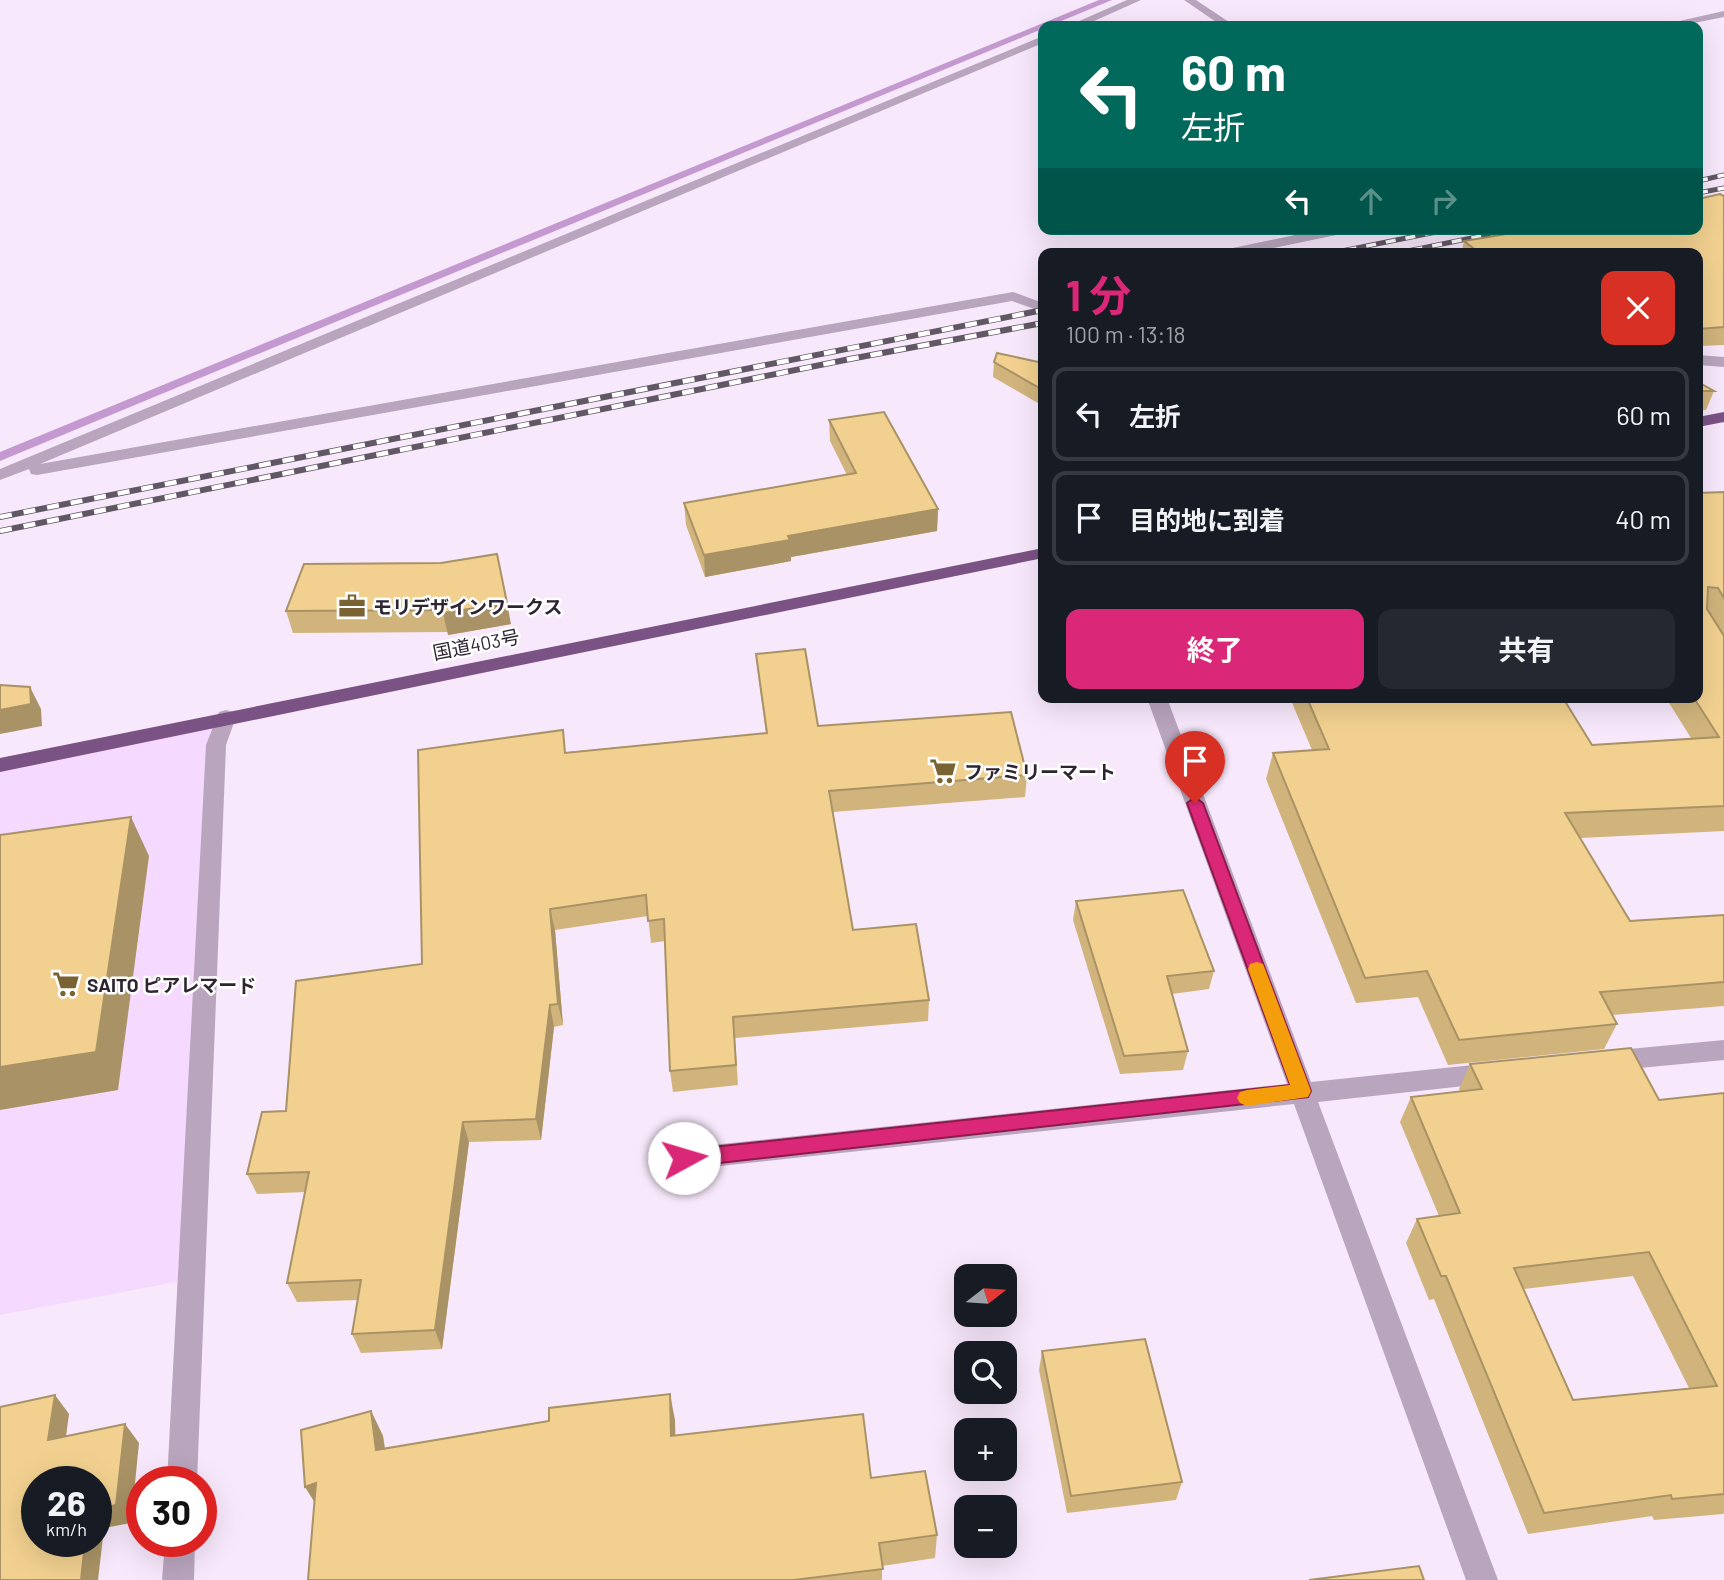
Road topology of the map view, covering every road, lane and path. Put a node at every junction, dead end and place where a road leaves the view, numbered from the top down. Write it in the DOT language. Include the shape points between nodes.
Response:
graph roads {
  1 [pos="1136,0"];
  2 [pos="1189,0"];
  3 [pos="1724,14"];
  4 [pos="1086,21"];
  5 [pos="1221,21"];
  6 [pos="1689,21"];
  7 [pos="1038,42"];
  8 [pos="1316,235"];
  9 [pos="1253,248"];
  10 [pos="1038,290"];
  11 [pos="1013,296"];
  12 [pos="1038,306"];
  13 [pos="1703,360"];
  14 [pos="1724,362"];
  15 [pos="1724,417"];
  16 [pos="1703,421"];
  17 [pos="0,476"];
  18 [pos="1038,554"];
  19 [pos="1159,703"];
  20 [pos="226,717"];
  21 [pos="0,765"];
  22 [pos="1724,1050"];
  23 [pos="1588,1063"];
  24 [pos="1520,1070"];
  25 [pos="1302,1091"];
  26 [pos="684,1158"];
  27 [pos="183,1466"];
  28 [pos="179,1557"];
  29 [pos="178,1580"];
  30 [pos="1482,1580"];
  1 -- 4 [label="street"];
  2 -- 5 [label="street"];
  3 -- 6 [label="street"];
  7 -- 17 [label="street"];
  8 -- 9 [label="street"];
  10 -- 11 [label="street"];
  11 -- 12 [label="street"];
  11 -- 17 [label="street"];
  13 -- 14 [label="street"];
  15 -- 16 [label="highway"];
  18 -- 20 [label="highway, 国道403号"];
  19 -- 25 [label="street"];
  20 -- 21 [label="highway, 国道403号"];
  20 -- 27 [label="street" via="216,745"];
  22 -- 23 [label="street"];
  24 -- 25 [label="street"];
  25 -- 26 [label="street"];
  25 -- 30 [label="street"];
  28 -- 29 [label="street"];
}
